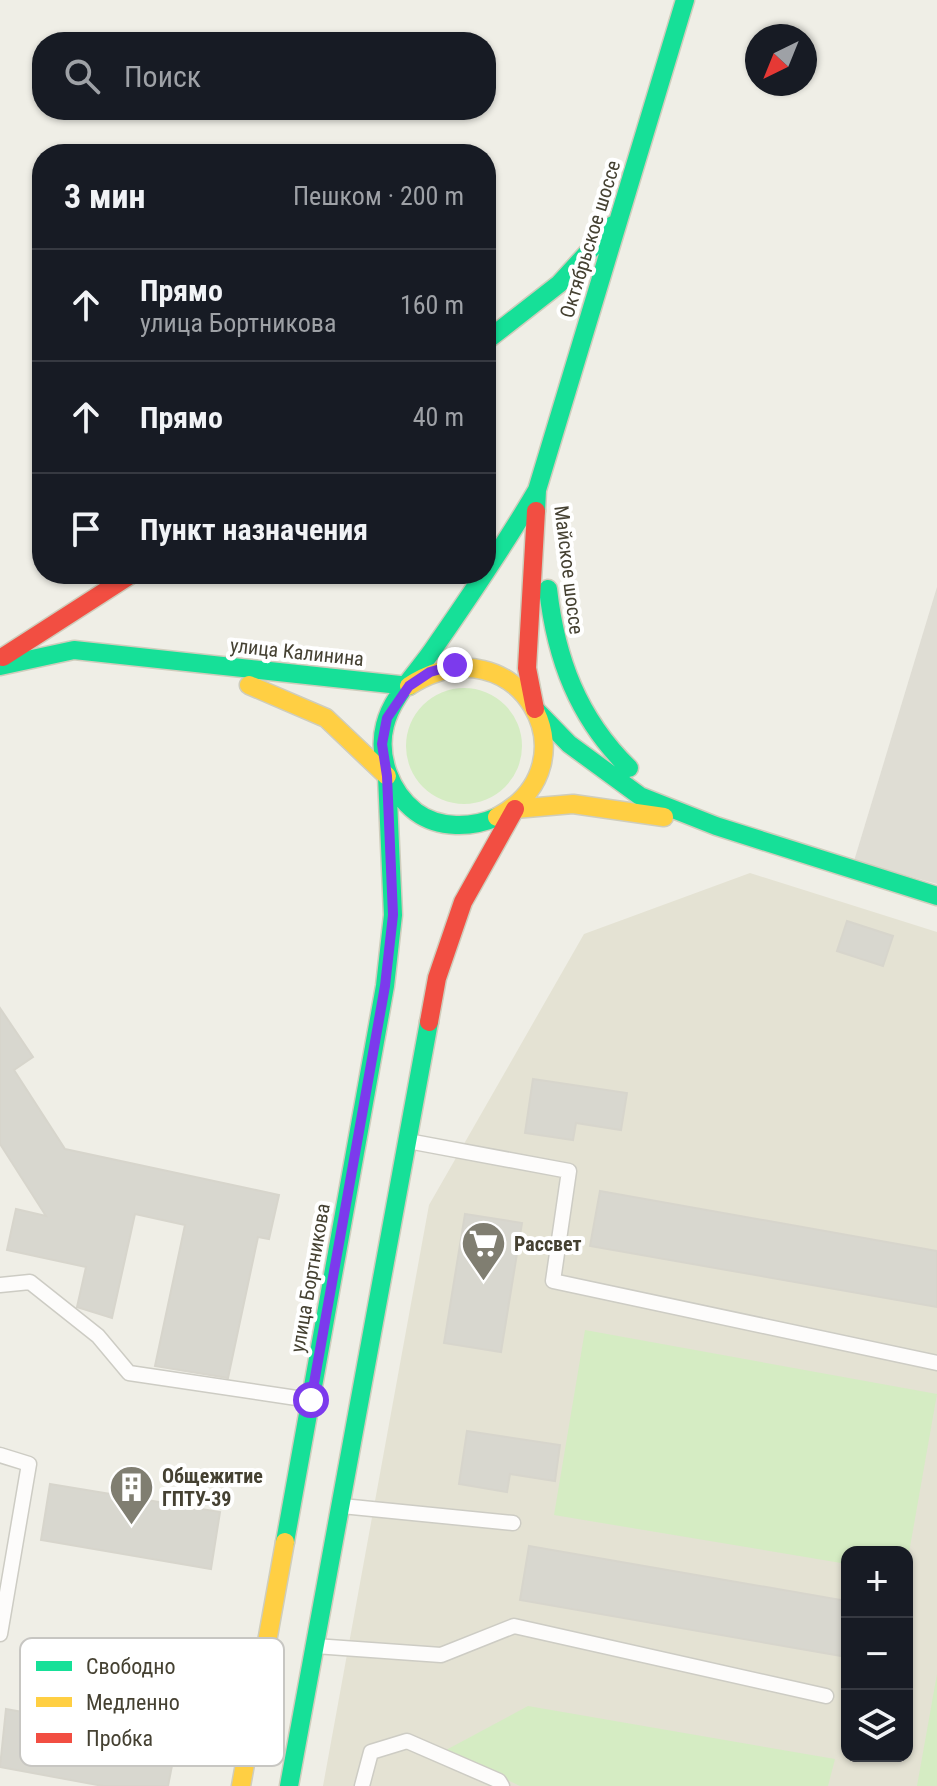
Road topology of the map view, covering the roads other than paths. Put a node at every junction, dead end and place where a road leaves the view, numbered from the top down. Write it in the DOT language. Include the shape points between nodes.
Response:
graph roads {
  1 [pos="685,0"];
  2 [pos="620,217"];
  3 [pos="496,333"];
  4 [pos="537,490"];
  5 [pos="496,560"];
  6 [pos="116,584"];
  7 [pos="479,584"];
  8 [pos="0,659"];
  9 [pos="180,662"];
  10 [pos="0,666"];
  11 [pos="409,686"];
  12 [pos="535,709"];
  13 [pos="387,776"];
  14 [pos="515,809"];
  15 [pos="716,826"];
  16 [pos="937,896"];
  17 [pos="407,1141"];
  18 [pos="0,1285"];
  19 [pos="937,1363"];
  20 [pos="311,1400"];
  21 [pos="0,1455"];
  22 [pos="340,1505"];
  23 [pos="513,1523"];
  24 [pos="0,1634"];
  25 [pos="268,1638"];
  26 [pos="315,1646"];
  27 [pos="826,1696"];
  28 [pos="245,1766"];
  29 [pos="241,1786"];
  30 [pos="289,1786"];
  31 [pos="362,1786"];
  32 [pos="502,1786"];
  1 -- 2 [label="main road, Октябрьское шоссе"];
  2 -- 3 [label="main road" via="559,284"];
  2 -- 4 [label="main road, Октябрьское шоссе"];
  4 -- 5 [label="main road, Октябрьское шоссе"];
  4 -- 12 [label="main road, Октябрьское шоссе" via="527,668"];
  4 -- 15 [label="main road, Майское шоссе" via="550,615 589,723 615,756 675,807"];
  6 -- 8 [label="main road"];
  7 -- 11 [label="main road, Октябрьское шоссе"];
  9 -- 10 [label="main road, улица Калинина" via="74,650"];
  9 -- 11 [label="main road, улица Калинина"];
  9 -- 13 [label="main road, улица Калинина" via="311,707 345,730"];
  11 -- 12 [label="main road" via="430,672 455,665 486,669 514,683"];
  11 -- 13 [label="main road" via="387,718 382,744"];
  12 -- 14 [label="main road" via="544,742 539,776"];
  12 -- 15 [label="main road, Майское шоссе" via="569,744 640,796"];
  13 -- 14 [label="main road" via="404,802 443,824 486,824"];
  13 -- 20 [label="main road, улица Бортникова" via="393,915 385,986"];
  14 -- 15 [label="main road, Майское шоссе" via="573,804"];
  14 -- 17 [label="main road" via="463,902 437,978"];
  15 -- 16 [label="main road, Майское шоссе"];
  17 -- 19 [label="lane" via="569,1171 553,1281"];
  17 -- 22 [label="main road"];
  18 -- 20 [label="lane" via="30,1282 98,1336 129,1373"];
  20 -- 25 [label="main road, улица Бортникова"];
  21 -- 24 [label="lane" via="29,1464"];
  22 -- 23 [label="lane"];
  22 -- 26 [label="main road"];
  26 -- 27 [label="lane" via="441,1655 514,1626"];
  26 -- 30 [label="main road"];
  28 -- 29 [label="main road, улица Бортникова"];
  31 -- 32 [label="lane" via="371,1752 407,1741"];
}
